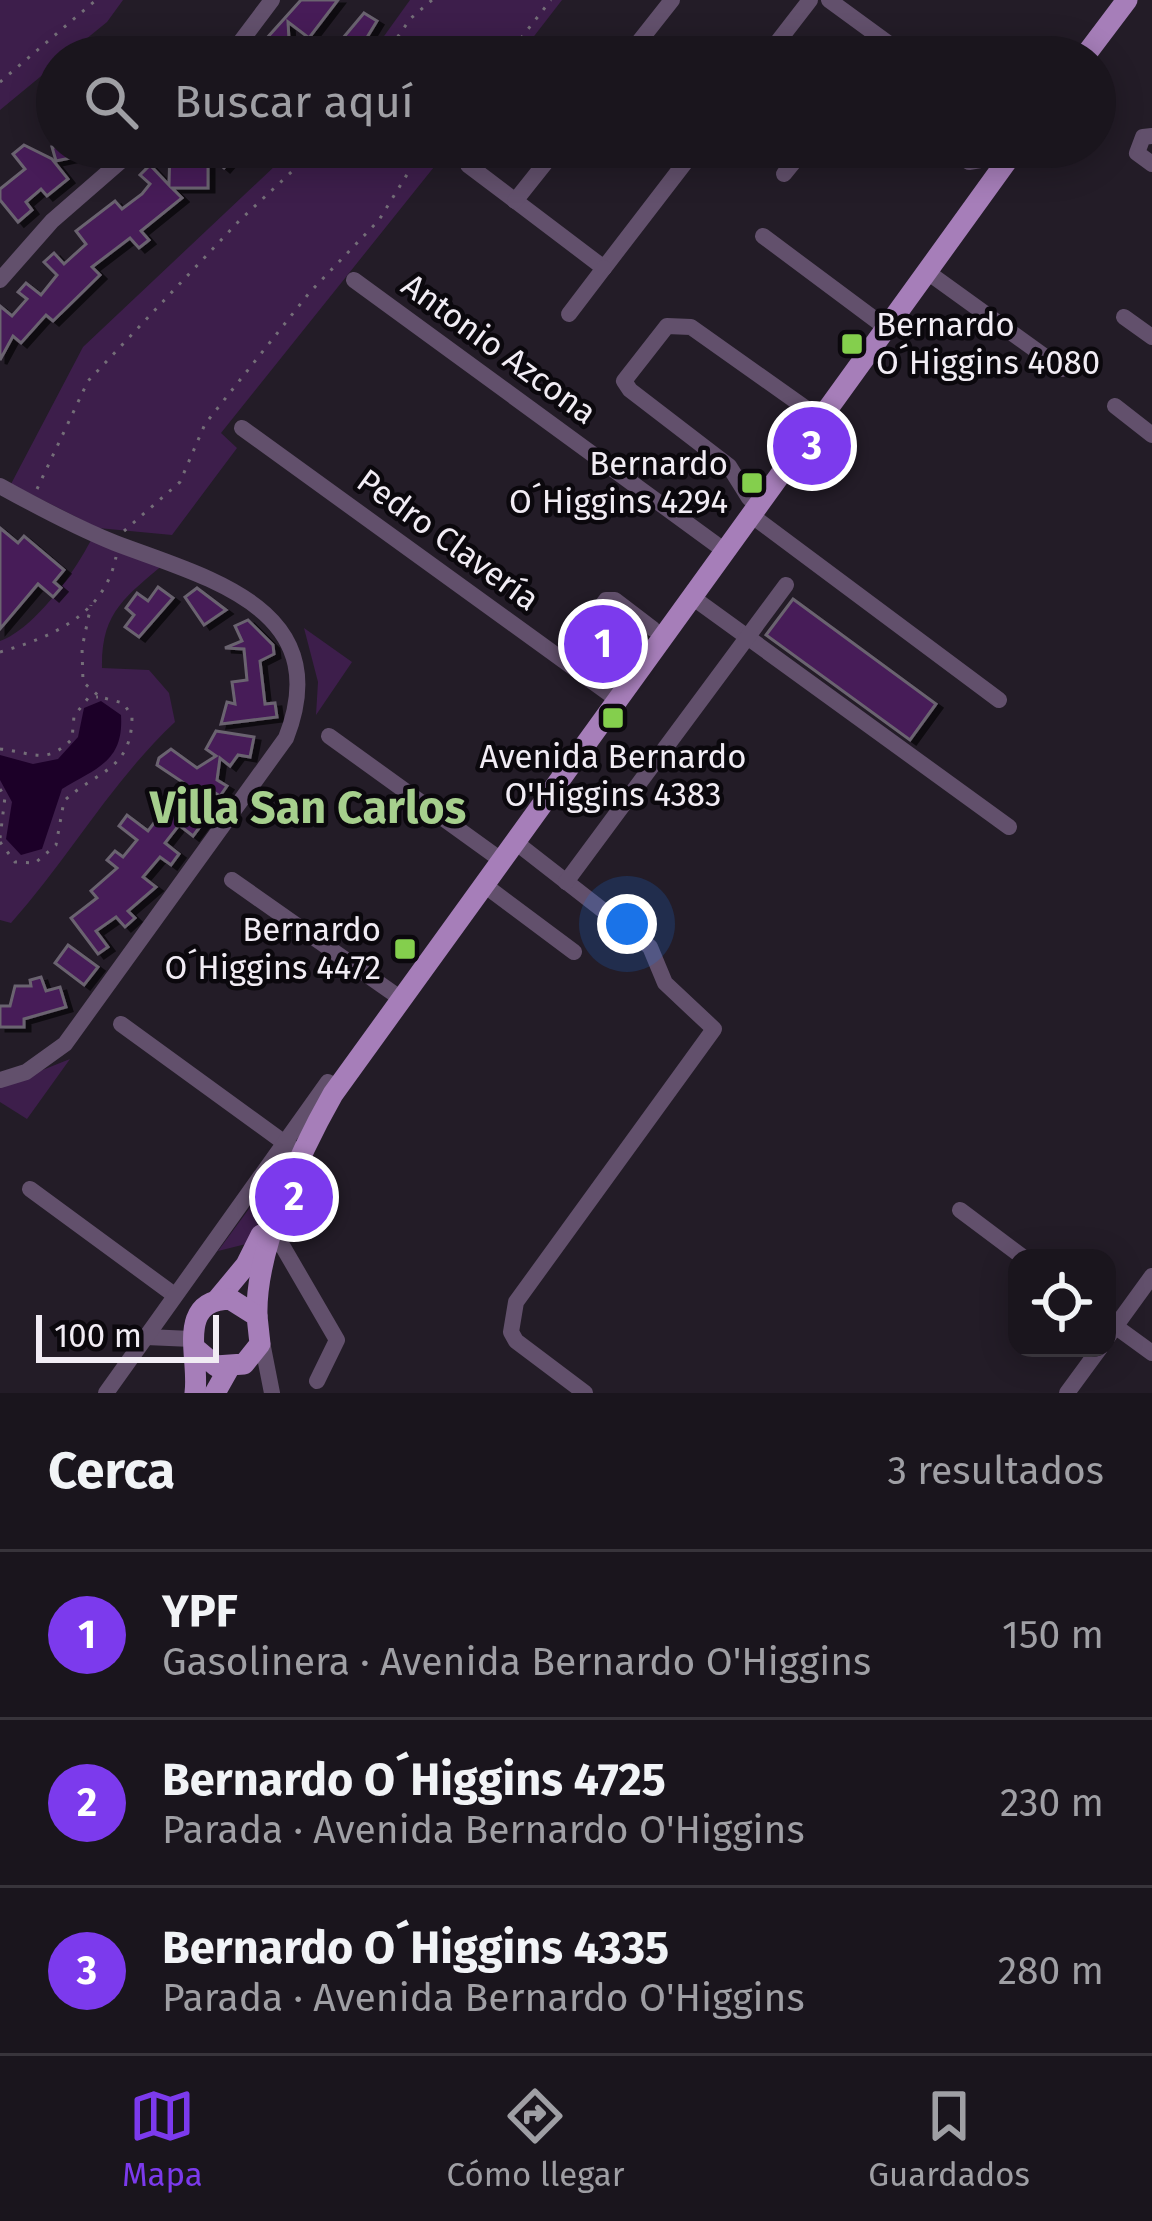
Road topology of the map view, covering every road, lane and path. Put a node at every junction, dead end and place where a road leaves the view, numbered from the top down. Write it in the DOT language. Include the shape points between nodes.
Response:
graph roads {
  1 [pos="96,0"];
  2 [pos="272,0"];
  3 [pos="433,0"];
  4 [pos="551,0"];
  5 [pos="672,0"];
  6 [pos="810,0"];
  7 [pos="829,0"];
  8 [pos="1111,0"];
  9 [pos="1127,0"];
  10 [pos="54,36"];
  11 [pos="245,36"];
  12 [pos="399,36"];
  13 [pos="523,36"];
  14 [pos="644,36"];
  15 [pos="782,36"];
  16 [pos="878,36"];
  17 [pos="1084,36"];
  18 [pos="1100,36"];
  19 [pos="36,51"];
  20 [pos="0,82"];
  21 [pos="1152,136"];
  22 [pos="1152,164"];
  23 [pos="113,168"];
  24 [pos="295,168"];
  25 [pos="411,168"];
  26 [pos="472,168"];
  27 [pos="541,168"];
  28 [pos="681,168"];
  29 [pos="789,168"];
  30 [pos="993,168"];
  31 [pos="784,174"];
  32 [pos="515,201"];
  33 [pos="763,236"];
  34 [pos="604,268"];
  35 [pos="921,268"];
  36 [pos="0,280"];
  37 [pos="354,280"];
  38 [pos="569,314"];
  39 [pos="1124,317"];
  40 [pos="877,321"];
  41 [pos="1152,337"];
  42 [pos="1062,369"];
  43 [pos="822,403"];
  44 [pos="1114,406"];
  45 [pos="242,428"];
  46 [pos="1152,434"];
  47 [pos="0,486"];
  48 [pos="31,503"];
  49 [pos="747,507"];
  50 [pos="118,544"];
  51 [pos="720,548"];
  52 [pos="786,585"];
  53 [pos="687,593"];
  54 [pos="91,604"];
  55 [pos="598,628"];
  56 [pos="653,629"];
  57 [pos="747,636"];
  58 [pos="586,645"];
  59 [pos="0,652"];
  60 [pos="562,659"];
  61 [pos="629,663"];
  62 [pos="613,696"];
  63 [pos="100,697"];
  64 [pos="999,700"];
  65 [pos="329,736"];
  66 [pos="0,749"];
  67 [pos="0,789"];
  68 [pos="1009,827"];
  69 [pos="0,840"];
  70 [pos="502,851"];
  71 [pos="232,880"];
  72 [pos="566,882"];
  73 [pos="483,884"];
  74 [pos="574,952"];
  75 [pos="395,995"];
  76 [pos="121,1024"];
  77 [pos="0,1081"];
  78 [pos="287,1146"];
  79 [pos="30,1190"];
  80 [pos="960,1210"];
  81 [pos="268,1235"];
  82 [pos="1012,1249"];
  83 [pos="1152,1276"];
  84 [pos="178,1287"];
  85 [pos="212,1302"];
  86 [pos="1116,1321"];
  87 [pos="259,1326"];
  88 [pos="1116,1332"];
  89 [pos="146,1337"];
  90 [pos="194,1344"];
  91 [pos="1152,1353"];
  92 [pos="1093,1357"];
  93 [pos="237,1366"];
  94 [pos="317,1381"];
  95 [pos="106,1393"];
  96 [pos="195,1393"];
  97 [pos="215,1393"];
  98 [pos="270,1393"];
  99 [pos="585,1393"];
  100 [pos="1067,1393"];
  1 -- 10 [label="path"];
  2 -- 11 [label="street"];
  3 -- 12 [label="path"];
  4 -- 13 [label="path"];
  5 -- 14 [label="street"];
  6 -- 15 [label="street"];
  7 -- 16 [label="street"];
  8 -- 17 [label="main road"];
  9 -- 18 [label="main road"];
  19 -- 20 [label="path"];
  21 -- 22 [label="street" via="1143,137 1137,153"];
  23 -- 36 [label="street"];
  24 -- 48 [label="path" via="88,381"];
  25 -- 50 [label="path" via="380,220 310,292 205,424 180,482 128,523"];
  26 -- 32 [label="street"];
  27 -- 32 [label="street"];
  28 -- 34 [label="street"];
  29 -- 31 [label="street"];
  30 -- 35 [label="main road"];
  32 -- 34 [label="street"];
  33 -- 40 [label="street"];
  34 -- 38 [label="street"];
  35 -- 40 [label="main road"];
  35 -- 42 [label="street"];
  35 -- 43 [label="main road"];
  37 -- 51 [label="street, Antonio Azcona"];
  39 -- 41 [label="street"];
  40 -- 43 [label="main road"];
  43 -- 49 [label="main road"];
  43 -- 49 [label="street" via="692,327 667,326 629,370 630,390 729,466"];
  44 -- 46 [label="street"];
  45 -- 60 [label="street, Pedro Clavería"];
  47 -- 48 [label="street"];
  48 -- 50 [label="street"];
  49 -- 51 [label="main road"];
  49 -- 64 [label="street"];
  50 -- 54 [label="path" via="110,584"];
  50 -- 77 [label="street" via="226,584 263,610 294,660 297,710 286,738 93,1010 49,1057"];
  51 -- 53 [label="main road"];
  52 -- 57 [label="street"];
  53 -- 56 [label="main road"];
  53 -- 57 [label="street"];
  53 -- 62 [label="main road"];
  54 -- 59 [label="path" via="66,628"];
  54 -- 63 [label="path" via="82,682"];
  55 -- 56 [label="street" via="612,599"];
  55 -- 58 [label="street"];
  55 -- 61 [label="street"];
  56 -- 61 [label="main road"];
  57 -- 68 [label="street"];
  57 -- 72 [label="street"];
  58 -- 60 [label="street"];
  58 -- 61 [label="street"];
  60 -- 62 [label="street, Pedro Clavería"];
  61 -- 62 [label="main road"];
  62 -- 70 [label="main road"];
  63 -- 66 [label="path" via="89,697 74,716 72,740 56,755"];
  63 -- 69 [label="path" via="123,703 132,716 128,751 64,801 56,845 34,863 15,862"];
  65 -- 70 [label="street"];
  67 -- 69 [label="path"];
  70 -- 72 [label="street"];
  70 -- 73 [label="main road"];
  70 -- 75 [label="main road"];
  71 -- 75 [label="street"];
  72 -- 99 [label="street" via="650,947 665,983 714,1029 516,1302 517,1341"];
  73 -- 74 [label="street"];
  73 -- 75 [label="main road"];
  75 -- 78 [label="main road"];
  75 -- 81 [label="main road" via="319,1120"];
  76 -- 78 [label="street"];
  78 -- 81 [label="main road"];
  78 -- 84 [label="street"];
  79 -- 84 [label="street"];
  80 -- 82 [label="street"];
  81 -- 85 [label="main road"];
  81 -- 87 [label="main road"];
  81 -- 94 [label="street" via="337,1340"];
  83 -- 86 [label="street"];
  84 -- 85 [label="street"];
  84 -- 89 [label="street"];
  85 -- 87 [label="main road" via="237,1300"];
  85 -- 90 [label="main road" via="195,1319"];
  87 -- 93 [label="main road"];
  87 -- 98 [label="street"];
  88 -- 91 [label="street"];
  89 -- 90 [label="street"];
  89 -- 95 [label="street"];
  90 -- 93 [label="main road" via="210,1364"];
  90 -- 96 [label="main road"];
  92 -- 100 [label="street"];
  93 -- 97 [label="main road"];
  93 -- 98 [label="street"];
}
